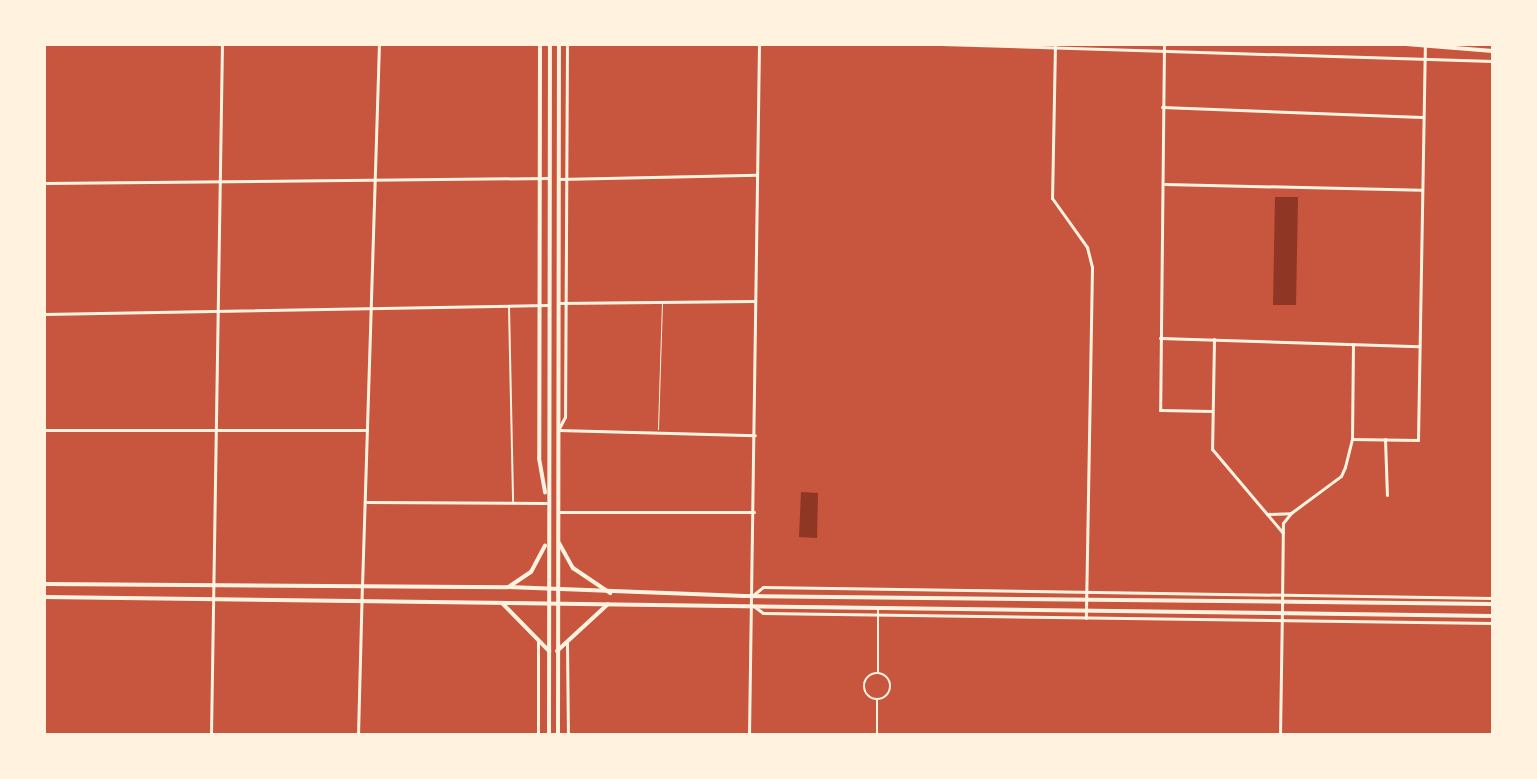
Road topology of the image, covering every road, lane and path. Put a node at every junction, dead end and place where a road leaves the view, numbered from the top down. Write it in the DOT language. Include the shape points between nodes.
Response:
graph roads {
  1 [pos="222,44"];
  2 [pos="379,44"];
  3 [pos="540,44"];
  4 [pos="550,44"];
  5 [pos="559,44"];
  6 [pos="567,44"];
  7 [pos="759,44"];
  8 [pos="941,44"];
  9 [pos="1406,44"];
  10 [pos="1414,44"];
  11 [pos="1437,44"];
  12 [pos="1055,46"];
  13 [pos="1425,46"];
  14 [pos="1164,47"];
  15 [pos="1449,49"];
  16 [pos="1493,51"];
  17 [pos="1424,58"];
  18 [pos="1493,61"];
  19 [pos="1162,107"];
  20 [pos="1422,117"];
  21 [pos="757,175"];
  22 [pos="541,178"];
  23 [pos="549,178"];
  24 [pos="375,179"];
  25 [pos="559,179"];
  26 [pos="568,179"];
  27 [pos="219,181"];
  28 [pos="44,183"];
  29 [pos="1163,184"];
  30 [pos="1421,190"];
  31 [pos="755,301"];
  32 [pos="662,302"];
  33 [pos="558,303"];
  34 [pos="566,303"];
  35 [pos="547,305"];
  36 [pos="540,306"];
  37 [pos="509,307"];
  38 [pos="371,309"];
  39 [pos="217,310"];
  40 [pos="44,314"];
  41 [pos="1160,338"];
  42 [pos="1214,339"];
  43 [pos="1353,344"];
  44 [pos="1419,346"];
  45 [pos="548,409"];
  46 [pos="1212,411"];
  47 [pos="540,419"];
  48 [pos="44,430"];
  49 [pos="215,430"];
  50 [pos="367,430"];
  51 [pos="558,430"];
  52 [pos="658,432"];
  53 [pos="755,435"];
  54 [pos="1352,439"];
  55 [pos="1385,439"];
  56 [pos="1387,495"];
  57 [pos="365,502"];
  58 [pos="513,502"];
  59 [pos="546,503"];
  60 [pos="559,512"];
  61 [pos="754,512"];
  62 [pos="1291,513"];
  63 [pos="1267,514"];
  64 [pos="1283,533"];
  65 [pos="559,542"];
  66 [pos="546,544"];
  67 [pos="44,584"];
  68 [pos="213,584"];
  69 [pos="362,587"];
  70 [pos="508,587"];
  71 [pos="547,590"];
  72 [pos="558,592"];
  73 [pos="1086,592"];
  74 [pos="610,593"];
  75 [pos="1282,595"];
  76 [pos="752,596"];
  77 [pos="44,597"];
  78 [pos="213,599"];
  79 [pos="1086,600"];
  80 [pos="1493,601"];
  81 [pos="362,602"];
  82 [pos="1282,602"];
  83 [pos="503,604"];
  84 [pos="558,604"];
  85 [pos="608,604"];
  86 [pos="547,605"];
  87 [pos="752,605"];
  88 [pos="878,607"];
  89 [pos="1086,610"];
  90 [pos="1282,613"];
  91 [pos="878,615"];
  92 [pos="1493,616"];
  93 [pos="1086,618"];
  94 [pos="1282,621"];
  95 [pos="1493,623"];
  96 [pos="538,638"];
  97 [pos="567,642"];
  98 [pos="549,651"];
  99 [pos="557,651"];
  100 [pos="878,673"];
  101 [pos="877,699"];
  102 [pos="211,735"];
  103 [pos="358,735"];
  104 [pos="538,735"];
  105 [pos="549,735"];
  106 [pos="558,735"];
  107 [pos="568,735"];
  108 [pos="749,735"];
  109 [pos="877,735"];
  110 [pos="1280,735"];
  1 -- 27 [label="street"];
  2 -- 24 [label="street"];
  3 -- 22 [label="main road"];
  4 -- 23 [label="main road"];
  5 -- 25 [label="main road"];
  6 -- 26 [label="street"];
  7 -- 21 [label="street"];
  8 -- 12 [label="street"];
  9 -- 10 [label="main road"];
  10 -- 13 [label="main road"];
  11 -- 15 [label="main road"];
  12 -- 14 [label="street"];
  12 -- 73 [label="street" via="1052,198 1087,247 1092,267"];
  13 -- 15 [label="main road"];
  13 -- 17 [label="street"];
  14 -- 17 [label="street"];
  14 -- 19 [label="street"];
  15 -- 16 [label="main road"];
  17 -- 18 [label="street"];
  17 -- 20 [label="street"];
  19 -- 20 [label="street"];
  19 -- 29 [label="street"];
  20 -- 30 [label="street"];
  21 -- 26 [label="street"];
  21 -- 31 [label="street"];
  22 -- 23 [label="street"];
  22 -- 24 [label="street"];
  22 -- 36 [label="main road"];
  23 -- 35 [label="main road"];
  24 -- 27 [label="street"];
  24 -- 38 [label="street"];
  25 -- 26 [label="street"];
  25 -- 33 [label="main road"];
  26 -- 34 [label="street"];
  27 -- 28 [label="street"];
  27 -- 39 [label="street"];
  29 -- 30 [label="street"];
  29 -- 41 [label="street"];
  30 -- 44 [label="street"];
  31 -- 32 [label="street"];
  31 -- 53 [label="street"];
  32 -- 34 [label="street"];
  32 -- 52 [label="lane"];
  33 -- 34 [label="street"];
  33 -- 51 [label="main road"];
  34 -- 51 [label="street" via="565,417"];
  35 -- 36 [label="street"];
  35 -- 45 [label="main road"];
  36 -- 37 [label="street"];
  36 -- 47 [label="main road"];
  37 -- 38 [label="street"];
  37 -- 58 [label="street"];
  38 -- 39 [label="street"];
  38 -- 50 [label="street"];
  39 -- 40 [label="street"];
  39 -- 49 [label="street"];
  41 -- 42 [label="street"];
  41 -- 46 [label="street" via="1160,410"];
  42 -- 43 [label="street"];
  42 -- 46 [label="street"];
  43 -- 44 [label="street"];
  43 -- 54 [label="street"];
  44 -- 55 [label="street" via="1418,440"];
  45 -- 47 [label="main road"];
  45 -- 59 [label="main road"];
  46 -- 63 [label="street" via="1212,449"];
  47 -- 59 [label="main road"];
  48 -- 49 [label="street"];
  49 -- 50 [label="street"];
  49 -- 68 [label="street"];
  50 -- 57 [label="street"];
  51 -- 52 [label="street"];
  51 -- 60 [label="main road"];
  52 -- 53 [label="street"];
  53 -- 61 [label="street"];
  54 -- 55 [label="street"];
  54 -- 62 [label="street" via="1341,476"];
  55 -- 56 [label="street"];
  57 -- 58 [label="street"];
  57 -- 69 [label="street"];
  58 -- 59 [label="street"];
  59 -- 66 [label="main road"];
  60 -- 61 [label="street"];
  60 -- 65 [label="main road"];
  61 -- 76 [label="street"];
  62 -- 63 [label="street"];
  62 -- 64 [label="street"];
  63 -- 64 [label="street"];
  64 -- 75 [label="street"];
  65 -- 72 [label="main road"];
  65 -- 74 [label="main road" via="573,568"];
  66 -- 70 [label="main road" via="531,572"];
  66 -- 71 [label="main road"];
  67 -- 68 [label="main road"];
  68 -- 69 [label="main road"];
  68 -- 78 [label="street"];
  69 -- 70 [label="main road"];
  69 -- 81 [label="street"];
  70 -- 71 [label="main road"];
  71 -- 72 [label="main road"];
  71 -- 86 [label="main road"];
  72 -- 74 [label="main road"];
  72 -- 84 [label="main road"];
  73 -- 75 [label="street"];
  73 -- 76 [label="street" via="763,587"];
  73 -- 79 [label="street"];
  74 -- 76 [label="main road"];
  75 -- 80 [label="street"];
  75 -- 82 [label="street"];
  76 -- 79 [label="main road"];
  76 -- 87 [label="street"];
  77 -- 78 [label="main road"];
  78 -- 81 [label="main road"];
  78 -- 102 [label="street"];
  79 -- 82 [label="main road"];
  79 -- 89 [label="street"];
  80 -- 82 [label="main road"];
  81 -- 83 [label="main road"];
  81 -- 103 [label="street"];
  82 -- 90 [label="street"];
  83 -- 86 [label="main road"];
  83 -- 96 [label="main road"];
  84 -- 85 [label="main road"];
  84 -- 86 [label="main road"];
  84 -- 99 [label="main road"];
  85 -- 87 [label="main road"];
  85 -- 97 [label="main road"];
  86 -- 98 [label="main road"];
  87 -- 88 [label="main road"];
  87 -- 91 [label="street" via="763,613"];
  87 -- 108 [label="street"];
  88 -- 89 [label="main road"];
  88 -- 91 [label="street"];
  89 -- 90 [label="main road"];
  89 -- 93 [label="street"];
  90 -- 92 [label="main road"];
  90 -- 94 [label="street"];
  91 -- 93 [label="street"];
  91 -- 100 [label="street"];
  93 -- 94 [label="street"];
  94 -- 95 [label="street"];
  94 -- 110 [label="street"];
  96 -- 98 [label="main road"];
  96 -- 104 [label="street"];
  97 -- 99 [label="main road"];
  97 -- 107 [label="street"];
  98 -- 105 [label="main road"];
  99 -- 106 [label="main road"];
  100 -- 101 [label="street" via="890,681 890,692"];
  100 -- 101 [label="street" via="864,681 864,692"];
  101 -- 109 [label="street"];
}
